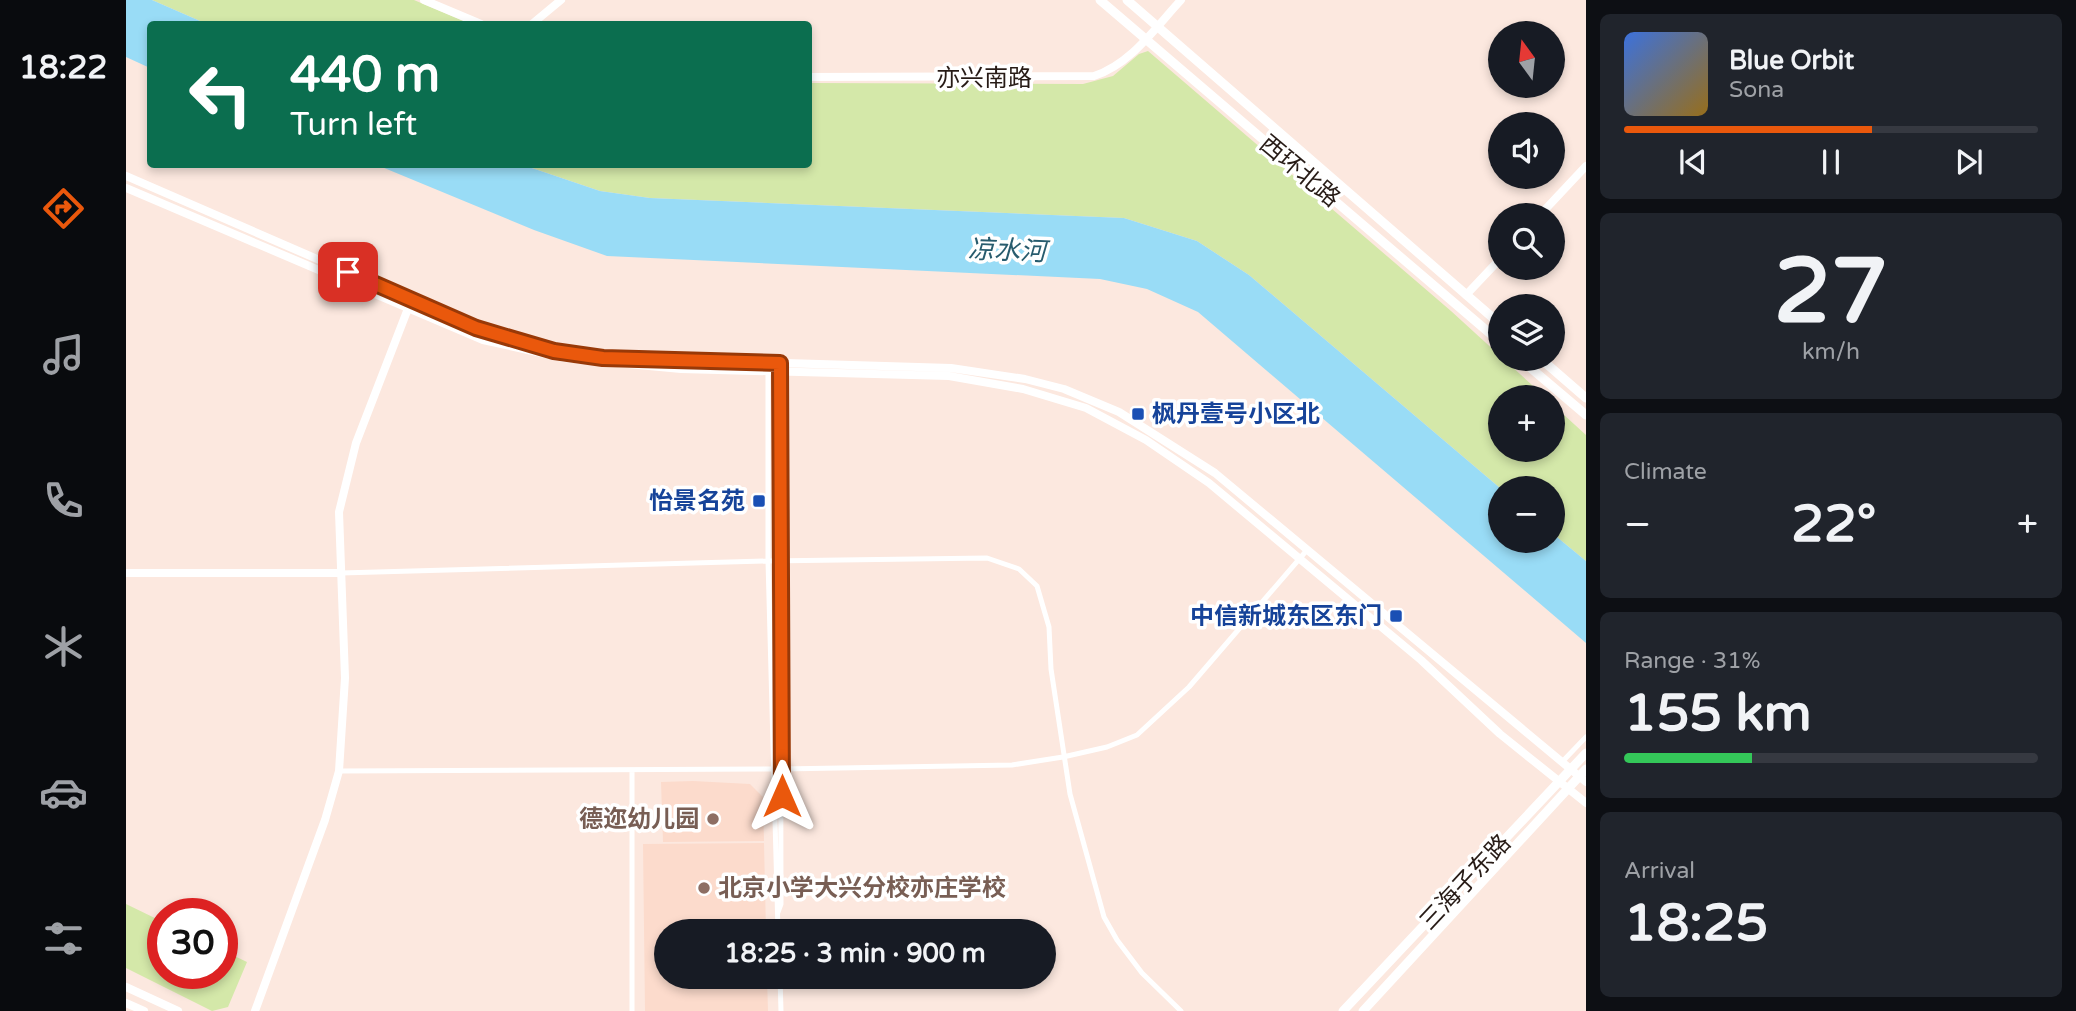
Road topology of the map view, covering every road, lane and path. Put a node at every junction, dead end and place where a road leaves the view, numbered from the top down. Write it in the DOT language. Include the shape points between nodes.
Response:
graph roads {
  1 [pos="424,0"];
  2 [pos="561,0"];
  3 [pos="1100,0"];
  4 [pos="1128,0"];
  5 [pos="1181,0"];
  6 [pos="474,21"];
  7 [pos="536,21"];
  8 [pos="1157,25"];
  9 [pos="1144,38"];
  10 [pos="812,77"];
  11 [pos="1586,166"];
  12 [pos="129,177"];
  13 [pos="127,188"];
  14 [pos="1551,203"];
  15 [pos="1488,272"];
  16 [pos="1466,295"];
  17 [pos="412,300"];
  18 [pos="408,310"];
  19 [pos="1488,314"];
  20 [pos="1488,332"];
  21 [pos="768,363"];
  22 [pos="780,363"];
  23 [pos="1534,371"];
  24 [pos="1555,371"];
  25 [pos="768,373"];
  26 [pos="780,373"];
  27 [pos="1586,398"];
  28 [pos="1586,415"];
  29 [pos="1307,549"];
  30 [pos="1300,558"];
  31 [pos="768,561"];
  32 [pos="779,562"];
  33 [pos="126,573"];
  34 [pos="341,573"];
  35 [pos="1586,737"];
  36 [pos="1586,753"];
  37 [pos="1063,757"];
  38 [pos="1562,762"];
  39 [pos="772,769"];
  40 [pos="782,769"];
  41 [pos="1571,769"];
  42 [pos="632,770"];
  43 [pos="339,771"];
  44 [pos="1584,776"];
  45 [pos="1561,781"];
  46 [pos="1570,788"];
  47 [pos="1586,803"];
  48 [pos="778,912"];
  49 [pos="778,919"];
  50 [pos="126,987"];
  51 [pos="780,989"];
  52 [pos="126,1003"];
  53 [pos="144,1011"];
  54 [pos="177,1011"];
  55 [pos="255,1011"];
  56 [pos="632,1011"];
  57 [pos="780,1011"];
  58 [pos="1181,1011"];
  59 [pos="1343,1011"];
  60 [pos="1363,1011"];
  1 -- 6 [label="street"];
  2 -- 7 [label="street"];
  3 -- 9 [label="main road, 西环北路"];
  4 -- 8 [label="main road, 西环北路"];
  5 -- 8 [label="street, 亦兴南路"];
  8 -- 9 [label="street, 亦兴南路"];
  8 -- 16 [label="main road, 西环北路"];
  9 -- 10 [label="street, 亦兴南路" via="1126,60 1094,76"];
  9 -- 20 [label="main road, 西环北路"];
  11 -- 14 [label="street"];
  12 -- 13 [label="street"];
  12 -- 17 [label="street"];
  13 -- 18 [label="street"];
  15 -- 16 [label="street"];
  16 -- 19 [label="main road, 西环北路"];
  17 -- 18 [label="street"];
  17 -- 21 [label="street" via="476,328 554,351 603,358"];
  18 -- 25 [label="street" via="483,340 564,358"];
  18 -- 34 [label="street" via="353,454 339,512"];
  21 -- 22 [label="street"];
  21 -- 25 [label="street"];
  22 -- 26 [label="street"];
  22 -- 29 [label="street" via="951,368 1064,389 1119,412 1174,444"];
  23 -- 28 [label="main road"];
  24 -- 27 [label="main road"];
  25 -- 26 [label="street"];
  25 -- 31 [label="street"];
  26 -- 30 [label="street" via="948,376 1023,389 1086,408 1191,470"];
  26 -- 32 [label="street"];
  29 -- 30 [label="street"];
  29 -- 38 [label="street"];
  30 -- 37 [label="street" via="1189,687 1137,735"];
  30 -- 45 [label="street" via="1500,734"];
  31 -- 32 [label="street"];
  31 -- 34 [label="street"];
  31 -- 39 [label="street"];
  32 -- 37 [label="street" via="987,558 1019,569 1037,586 1049,626"];
  32 -- 40 [label="street"];
  33 -- 34 [label="street"];
  34 -- 43 [label="street" via="345,678"];
  35 -- 38 [label="street"];
  36 -- 41 [label="main road, 三海子东路"];
  37 -- 40 [label="street" via="1012,765"];
  37 -- 58 [label="street" via="1104,917 1142,972"];
  38 -- 41 [label="street"];
  39 -- 40 [label="street"];
  39 -- 42 [label="street"];
  39 -- 48 [label="street"];
  40 -- 48 [label="street"];
  41 -- 44 [label="street"];
  41 -- 45 [label="main road, 三海子东路"];
  42 -- 43 [label="street"];
  42 -- 56 [label="street"];
  43 -- 55 [label="street"];
  44 -- 46 [label="main road, 三海子东路"];
  45 -- 46 [label="street"];
  45 -- 59 [label="main road, 三海子东路"];
  46 -- 47 [label="street"];
  46 -- 60 [label="main road, 三海子东路"];
  48 -- 49 [label="street"];
  50 -- 54 [label="street"];
  51 -- 57 [label="street"];
  52 -- 53 [label="street"];
}
